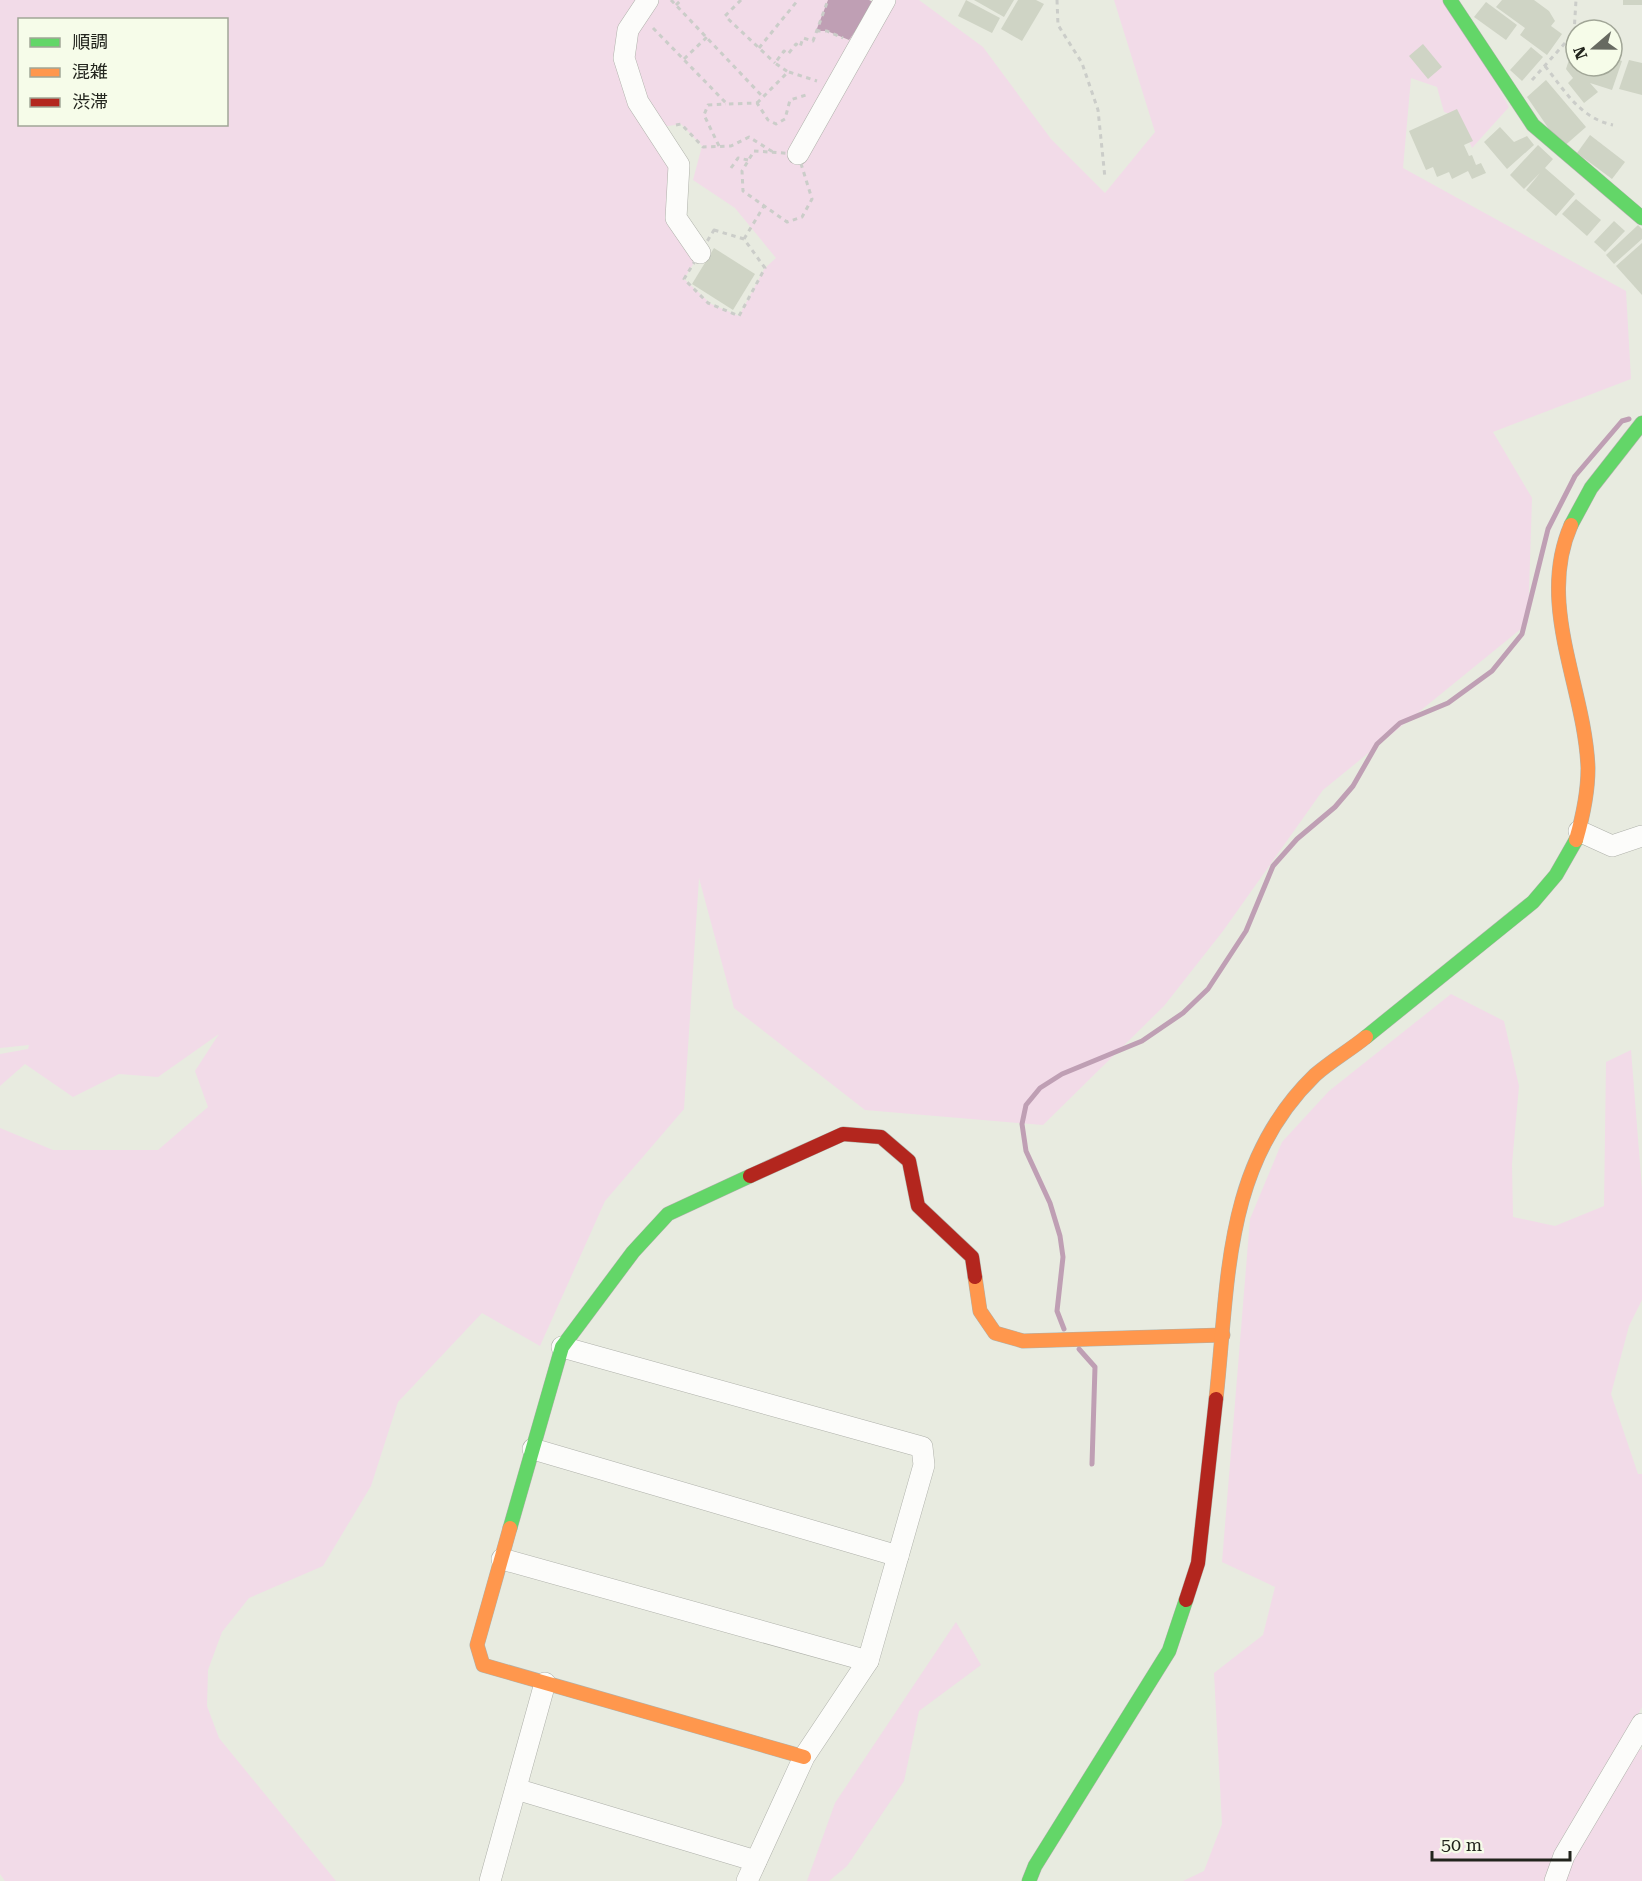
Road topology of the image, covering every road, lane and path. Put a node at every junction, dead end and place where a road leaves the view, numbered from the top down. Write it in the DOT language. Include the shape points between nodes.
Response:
graph roads {
  1 [pos="671,0"];
  2 [pos="681,0"];
  3 [pos="741,0"];
  4 [pos="798,0"];
  5 [pos="828,0"];
  6 [pos="1057,0"];
  7 [pos="1450,0"];
  8 [pos="1576,0"];
  9 [pos="878,2"];
  10 [pos="676,5"];
  11 [pos="643,7"];
  12 [pos="706,37"];
  13 [pos="759,48"];
  14 [pos="684,60"];
  15 [pos="775,63"];
  16 [pos="1545,66"];
  17 [pos="788,72"];
  18 [pos="832,93"];
  19 [pos="763,97"];
  20 [pos="1515,99"];
  21 [pos="757,103"];
  22 [pos="727,104"];
  23 [pos="1613,125"];
  24 [pos="655,128"];
  25 [pos="719,146"];
  26 [pos="775,153"];
  27 [pos="798,154"];
  28 [pos="748,160"];
  29 [pos="731,168"];
  30 [pos="1105,178"];
  31 [pos="764,206"];
  32 [pos="1642,218"];
  33 [pos="744,239"];
  34 [pos="700,253"];
  35 [pos="1642,423"];
  36 [pos="1579,831"];
  37 [pos="1642,836"];
  38 [pos="1223,1335"];
  39 [pos="562,1347"];
  40 [pos="533,1449"];
  41 [pos="898,1556"];
  42 [pos="502,1559"];
  43 [pos="868,1661"];
  44 [pos="546,1683"];
  45 [pos="1642,1724"];
  46 [pos="804,1757"];
  47 [pos="516,1789"];
  48 [pos="756,1861"];
  49 [pos="490,1881"];
  50 [pos="747,1881"];
  51 [pos="1029,1881"];
  52 [pos="1555,1881"];
  1 -- 10 [label="path"];
  2 -- 10 [label="path"];
  3 -- 13 [label="path" via="726,16"];
  4 -- 13 [label="path"];
  5 -- 15 [label="path" via="813,40 803,38 800,47 796,44 788,54 784,51"];
  6 -- 30 [label="path" via="1058,25 1082,63 1098,110"];
  7 -- 20 [label="street"];
  8 -- 16 [label="path" via="1574,33"];
  9 -- 18 [label="street"];
  10 -- 12 [label="path"];
  11 -- 14 [label="path"];
  11 -- 24 [label="street" via="628,30 624,58 638,102"];
  12 -- 14 [label="path"];
  12 -- 19 [label="path"];
  13 -- 15 [label="path"];
  14 -- 22 [label="path"];
  15 -- 17 [label="path"];
  16 -- 20 [label="path"];
  16 -- 23 [label="path" via="1580,110 1597,122"];
  17 -- 18 [label="path"];
  17 -- 19 [label="path"];
  18 -- 21 [label="path" via="807,94 790,100 785,119 776,124 768,120"];
  18 -- 27 [label="street"];
  19 -- 21 [label="path"];
  20 -- 32 [label="street" via="1533,125"];
  21 -- 22 [label="path"];
  22 -- 25 [label="path" via="708,105 704,115"];
  24 -- 25 [label="path" via="681,124 702,147"];
  24 -- 34 [label="street" via="680,165 676,218"];
  25 -- 26 [label="path" via="731,146 749,137"];
  26 -- 27 [label="path"];
  26 -- 28 [label="path" via="754,152"];
  27 -- 31 [label="path" via="812,199 802,217 787,222"];
  28 -- 29 [label="path" via="738,158"];
  28 -- 31 [label="path" via="742,171 743,191"];
  31 -- 33 [label="path"];
  33 -- 34 [label="path" via="714,230"];
  33 -- 34 [label="path" via="765,268 739,316 708,303 684,279"];
  35 -- 36 [label="street" via="1587,494 1568,533 1559,565 1559,625 1589,774"];
  36 -- 37 [label="street" via="1612,846"];
  36 -- 38 [label="street" via="1557,879 1521,914 1310,1081 1273,1130 1248,1175 1235,1223"];
  38 -- 39 [label="street" via="1023,1341 995,1333 980,1311 972,1257 918,1206 909,1161 881,1137 843,1134 668,1214 633,1252"];
  38 -- 51 [label="street" via="1198,1563 1182,1615 1169,1651"];
  39 -- 40 [label="street"];
  39 -- 41 [label="street" via="922,1447 924,1465"];
  40 -- 41 [label="street"];
  40 -- 42 [label="street"];
  41 -- 43 [label="street"];
  42 -- 43 [label="street"];
  42 -- 44 [label="street" via="477,1645 483,1665"];
  43 -- 46 [label="street"];
  44 -- 46 [label="street"];
  44 -- 47 [label="street"];
  45 -- 52 [label="street" via="1564,1856"];
  46 -- 48 [label="street"];
  47 -- 48 [label="street"];
  47 -- 49 [label="street"];
  48 -- 50 [label="street"];
}
